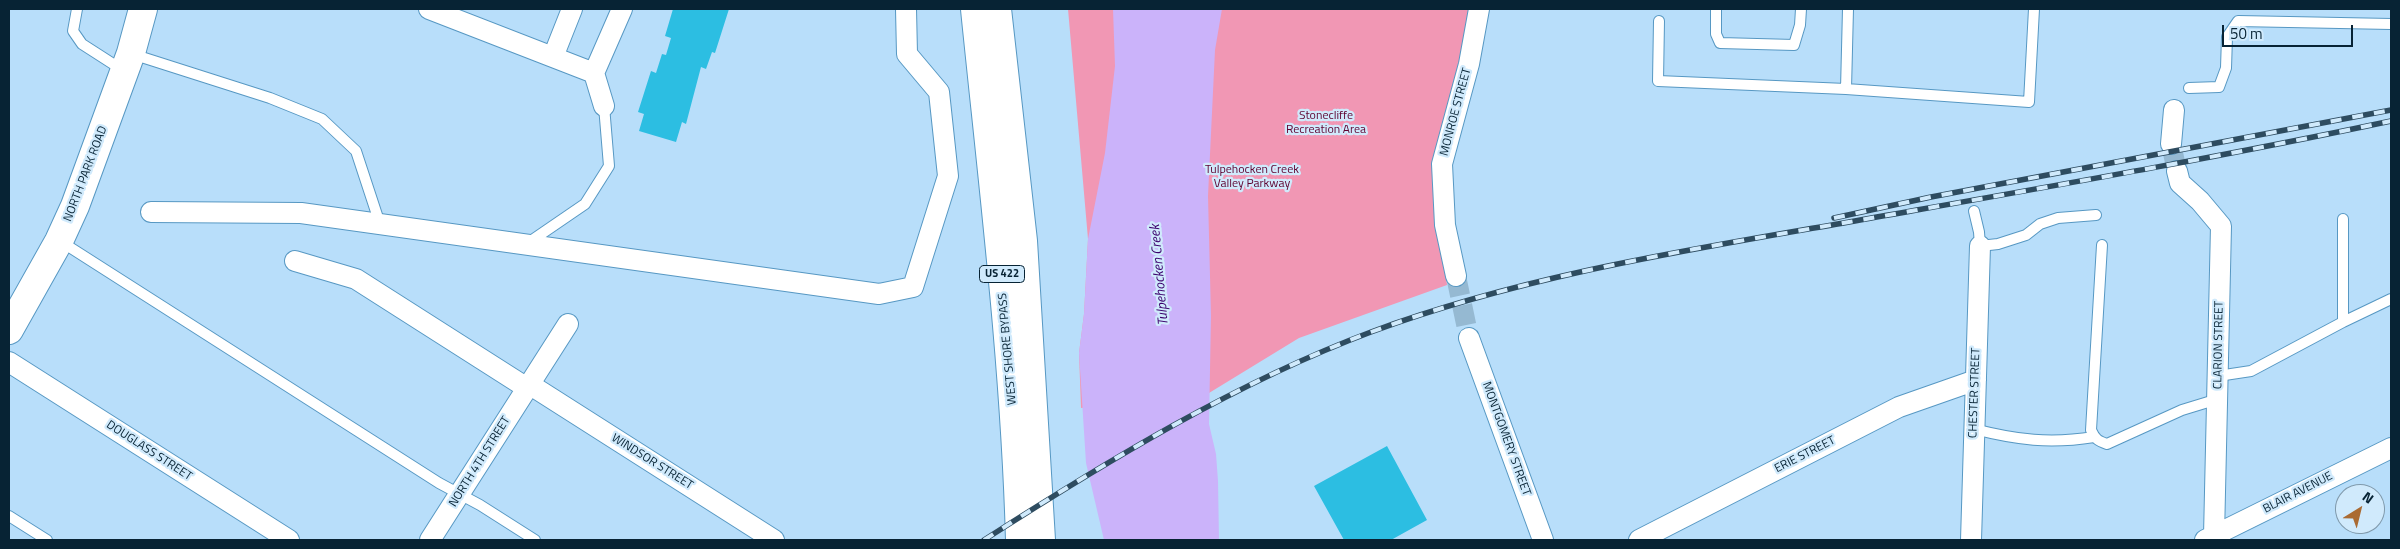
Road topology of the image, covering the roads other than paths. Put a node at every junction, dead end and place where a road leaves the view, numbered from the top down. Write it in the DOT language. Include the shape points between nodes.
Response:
graph roads {
  1 [pos="77,9"];
  2 [pos="143,9"];
  3 [pos="429,9"];
  4 [pos="572,9"];
  5 [pos="622,9"];
  6 [pos="906,9"];
  7 [pos="975,9"];
  8 [pos="997,9"];
  9 [pos="1016,9"];
  10 [pos="1480,9"];
  11 [pos="1716,9"];
  12 [pos="1801,9"];
  13 [pos="1848,9"];
  14 [pos="2034,9"];
  15 [pos="1659,21"];
  16 [pos="2391,24"];
  17 [pos="553,57"];
  18 [pos="128,62"];
  19 [pos="594,73"];
  20 [pos="2189,88"];
  21 [pos="1846,89"];
  22 [pos="604,106"];
  23 [pos="2174,110"];
  24 [pos="2171,144"];
  25 [pos="2177,171"];
  26 [pos="151,212"];
  27 [pos="1974,212"];
  28 [pos="2096,215"];
  29 [pos="2342,219"];
  30 [pos="380,224"];
  31 [pos="59,241"];
  32 [pos="525,245"];
  33 [pos="2102,245"];
  34 [pos="1980,246"];
  35 [pos="295,260"];
  36 [pos="1456,276"];
  37 [pos="2391,300"];
  38 [pos="2343,322"];
  39 [pos="568,324"];
  40 [pos="9,330"];
  41 [pos="1469,338"];
  42 [pos="9,362"];
  43 [pos="2218,376"];
  44 [pos="1976,380"];
  45 [pos="528,386"];
  46 [pos="2218,399"];
  47 [pos="1035,420"];
  48 [pos="1974,429"];
  49 [pos="2094,437"];
  50 [pos="2391,448"];
  51 [pos="460,494"];
  52 [pos="9,516"];
  53 [pos="2210,538"];
  54 [pos="47,540"];
  55 [pos="289,540"];
  56 [pos="430,540"];
  57 [pos="535,540"];
  58 [pos="774,540"];
  59 [pos="1020,540"];
  60 [pos="1041,540"];
  61 [pos="1543,540"];
  62 [pos="1639,540"];
  63 [pos="1970,540"];
  1 -- 18 [label="lane" via="73,31 82,44"];
  2 -- 18 [label="main road, NORTH PARK ROAD"];
  3 -- 17 [label="street"];
  4 -- 17 [label="street"];
  5 -- 19 [label="street"];
  6 -- 32 [label="street" via="907,54 939,92 948,176 913,287 878,294"];
  7 -- 59 [label="main road, WEST SHORE BYPASS / US 422" via="1007,326"];
  8 -- 47 [label="main road, WEST SHORE BYPASS / US 422" via="1023,241"];
  9 -- 47 [label="main road"];
  10 -- 36 [label="street, MONROE STREET" via="1442,164 1445,225"];
  11 -- 12 [label="lane" via="1716,34 1720,43 1794,45"];
  13 -- 21 [label="lane"];
  14 -- 21 [label="lane" via="2029,102"];
  15 -- 21 [label="lane" via="1658,81"];
  16 -- 20 [label="lane" via="2238,22 2227,38 2226,68 2219,87"];
  17 -- 19 [label="street"];
  18 -- 30 [label="lane" via="270,98 322,119 356,151"];
  18 -- 31 [label="main road, NORTH PARK ROAD"];
  19 -- 22 [label="street"];
  22 -- 32 [label="lane" via="609,166 585,204"];
  23 -- 24 [label="street"];
  25 -- 43 [label="street, CLARION STREET" via="2180,183 2221,226"];
  26 -- 30 [label="street" via="301,213"];
  27 -- 34 [label="lane"];
  28 -- 34 [label="lane" via="2058,218 2040,224 2026,235"];
  29 -- 38 [label="lane"];
  30 -- 32 [label="street"];
  31 -- 40 [label="main road, NORTH PARK ROAD"];
  31 -- 51 [label="lane"];
  33 -- 49 [label="lane" via="2091,430"];
  34 -- 44 [label="street, CHESTER STREET"];
  35 -- 45 [label="street, WINDSOR STREET" via="356,279"];
  37 -- 38 [label="lane"];
  38 -- 43 [label="lane" via="2251,371"];
  39 -- 45 [label="street, NORTH 4TH STREET"];
  41 -- 61 [label="street, MONTGOMERY STREET"];
  42 -- 55 [label="street, DOUGLASS STREET"];
  43 -- 46 [label="street, CLARION STREET"];
  44 -- 48 [label="street, CHESTER STREET"];
  44 -- 62 [label="street, ERIE STREET" via="1899,407"];
  45 -- 51 [label="street, NORTH 4TH STREET"];
  45 -- 58 [label="street, WINDSOR STREET"];
  46 -- 49 [label="lane" via="2182,410 2107,444"];
  46 -- 53 [label="street, CLARION STREET"];
  47 -- 60 [label="main road, WEST SHORE BYPASS / US 422"];
  48 -- 49 [label="lane" via="2019,439 2064,442"];
  48 -- 63 [label="street, CHESTER STREET"];
  50 -- 53 [label="street, BLAIR AVENUE"];
  51 -- 56 [label="street, NORTH 4TH STREET"];
  51 -- 57 [label="lane"];
  52 -- 54 [label="lane"];
}
